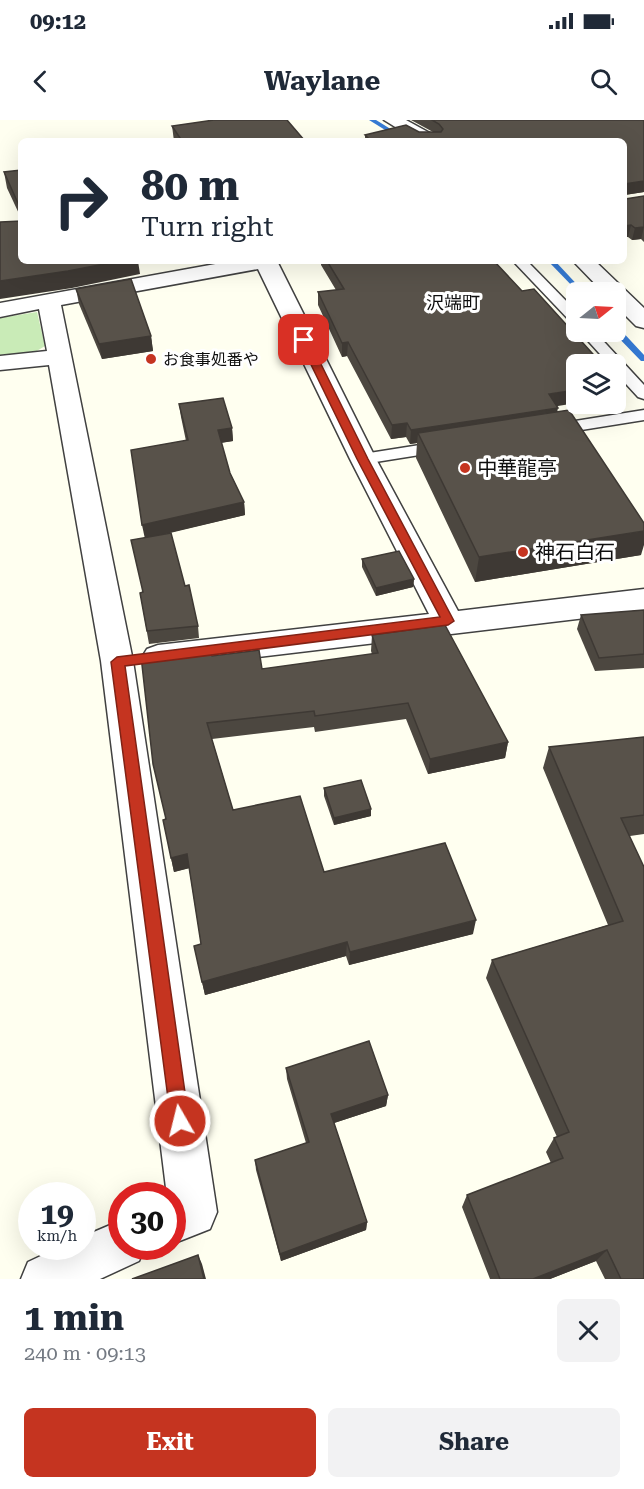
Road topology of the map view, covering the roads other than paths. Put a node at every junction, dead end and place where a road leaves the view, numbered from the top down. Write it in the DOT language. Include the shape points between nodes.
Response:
graph roads {
  1 [pos="393,120"];
  2 [pos="426,138"];
  3 [pos="250,264"];
  4 [pos="267,264"];
  5 [pos="523,264"];
  6 [pos="587,264"];
  7 [pos="49,301"];
  8 [pos="566,309"];
  9 [pos="0,310"];
  10 [pos="644,321"];
  11 [pos="596,342"];
  12 [pos="59,357"];
  13 [pos="0,363"];
  14 [pos="644,394"];
  15 [pos="644,415"];
  16 [pos="538,432"];
  17 [pos="456,444"];
  18 [pos="363,459"];
  19 [pos="644,600"];
  20 [pos="448,621"];
  21 [pos="117,662"];
  22 [pos="186,1215"];
  23 [pos="108,1250"];
  24 [pos="45,1279"];
  1 -- 2 [label="street"];
  3 -- 7 [label="street"];
  4 -- 18 [label="street"];
  5 -- 8 [label="lane"];
  6 -- 10 [label="street"];
  7 -- 9 [label="street"];
  7 -- 12 [label="street"];
  11 -- 14 [label="lane"];
  12 -- 13 [label="street"];
  12 -- 21 [label="street"];
  15 -- 16 [label="lane"];
  17 -- 18 [label="lane"];
  18 -- 20 [label="street"];
  19 -- 20 [label="street"];
  20 -- 21 [label="street"];
  21 -- 22 [label="street" via="193,1212"];
  23 -- 24 [label="street"];
}
